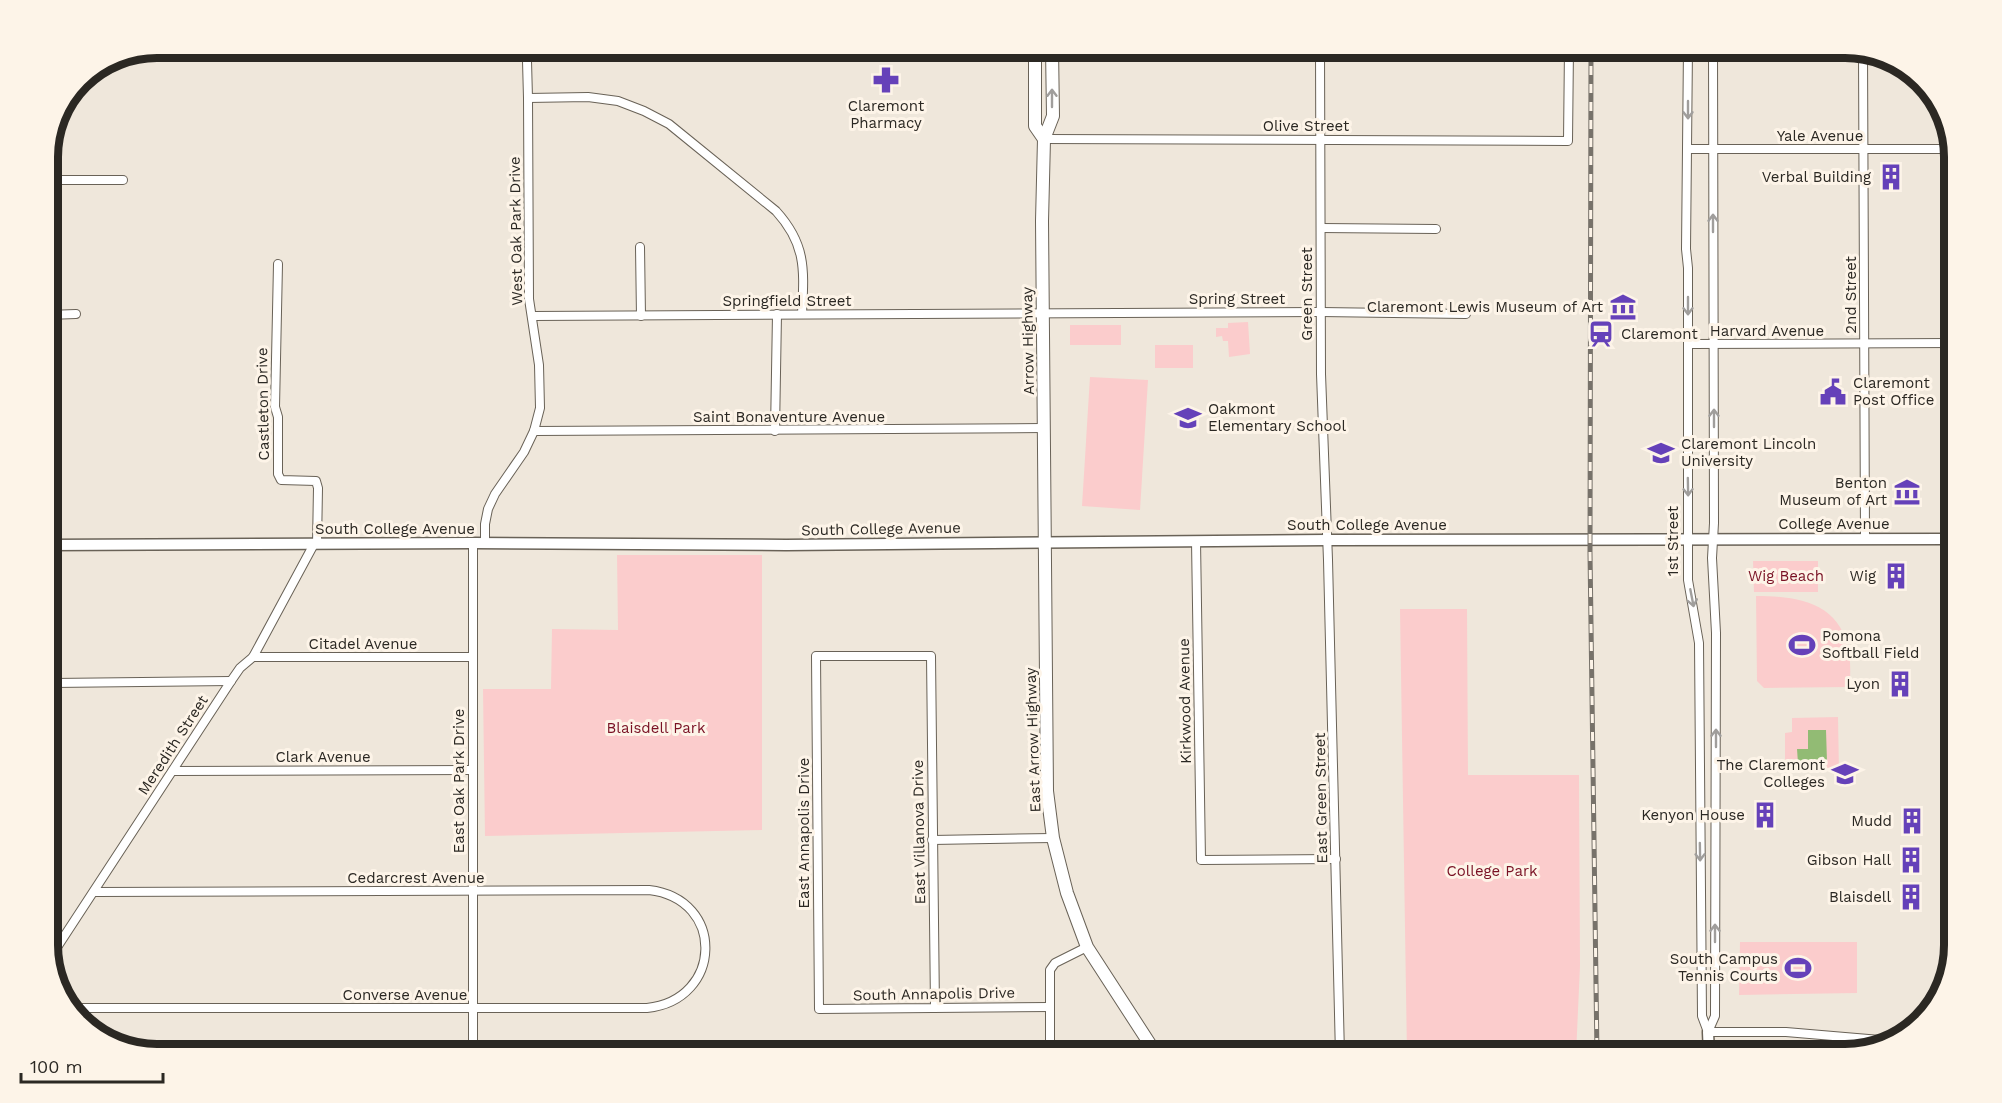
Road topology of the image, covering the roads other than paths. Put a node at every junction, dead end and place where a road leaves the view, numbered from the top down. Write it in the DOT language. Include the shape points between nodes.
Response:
graph roads {
  1 [pos="526,58"];
  2 [pos="1035,58"];
  3 [pos="1052,58"];
  4 [pos="1320,58"];
  5 [pos="1569,58"];
  6 [pos="1688,58"];
  7 [pos="1713,58"];
  8 [pos="1863,60"];
  9 [pos="528,98"];
  10 [pos="1044,139"];
  11 [pos="1321,139"];
  12 [pos="1688,149"];
  13 [pos="1864,149"];
  14 [pos="1943,149"];
  15 [pos="1713,150"];
  16 [pos="59,180"];
  17 [pos="123,180"];
  18 [pos="1321,228"];
  19 [pos="1436,230"];
  20 [pos="640,246"];
  21 [pos="278,264"];
  22 [pos="1320,312"];
  23 [pos="1043,313"];
  24 [pos="76,314"];
  25 [pos="1466,314"];
  26 [pos="59,315"];
  27 [pos="777,315"];
  28 [pos="802,315"];
  29 [pos="532,316"];
  30 [pos="640,316"];
  31 [pos="1943,343"];
  32 [pos="1688,344"];
  33 [pos="1865,344"];
  34 [pos="1713,345"];
  35 [pos="1044,428"];
  36 [pos="534,431"];
  37 [pos="776,431"];
  38 [pos="1865,539"];
  39 [pos="1943,539"];
  40 [pos="1327,540"];
  41 [pos="1688,540"];
  42 [pos="1713,540"];
  43 [pos="1196,541"];
  44 [pos="1045,542"];
  45 [pos="472,543"];
  46 [pos="484,543"];
  47 [pos="315,544"];
  48 [pos="59,545"];
  49 [pos="816,656"];
  50 [pos="253,657"];
  51 [pos="472,657"];
  52 [pos="231,681"];
  53 [pos="59,682"];
  54 [pos="473,770"];
  55 [pos="173,771"];
  56 [pos="1053,838"];
  57 [pos="932,840"];
  58 [pos="1336,859"];
  59 [pos="473,891"];
  60 [pos="94,892"];
  61 [pos="59,944"];
  62 [pos="704,947"];
  63 [pos="1087,947"];
  64 [pos="1050,1007"];
  65 [pos="81,1008"];
  66 [pos="473,1008"];
  67 [pos="935,1008"];
  68 [pos="819,1009"];
  69 [pos="1708,1032"];
  70 [pos="1875,1040"];
  71 [pos="473,1044"];
  72 [pos="1050,1044"];
  73 [pos="1150,1044"];
  74 [pos="1340,1044"];
  75 [pos="1709,1044"];
  1 -- 9 [label="street, West Oak Park Drive"];
  2 -- 10 [label="main road, Arrow Highway" via="1035,126"];
  10 -- 3 [label="main road, Arrow Highway, one-way" via="1053,116"];
  4 -- 11 [label="street, Green Street"];
  5 -- 11 [label="street, Olive Street" via="1568,141"];
  6 -- 12 [label="street, 1st Street, one-way"];
  7 -- 15 [label="street, 1st Street"];
  8 -- 13 [label="street, 2nd Street"];
  9 -- 28 [label="street" via="618,101 669,124 788,225 803,257"];
  9 -- 29 [label="street, West Oak Park Drive"];
  10 -- 11 [label="street, Olive Street"];
  10 -- 23 [label="main road, Arrow Highway"];
  11 -- 18 [label="street, Green Street"];
  12 -- 15 [label="street, Yale Avenue"];
  12 -- 32 [label="street, 1st Street, one-way"];
  13 -- 14 [label="street, Yale Avenue"];
  13 -- 15 [label="street, Yale Avenue"];
  13 -- 33 [label="street, 2nd Street"];
  34 -- 15 [label="street, 1st Street, one-way"];
  16 -- 17 [label="street"];
  18 -- 19 [label="street"];
  18 -- 22 [label="street, Green Street"];
  20 -- 30 [label="street"];
  21 -- 47 [label="street, Castleton Drive" via="278,474 281,480 316,481"];
  22 -- 23 [label="street, Spring Street"];
  22 -- 25 [label="street, Spring Street"];
  22 -- 40 [label="street, Green Street"];
  23 -- 28 [label="street, Springfield Street"];
  23 -- 35 [label="main road, Arrow Highway"];
  24 -- 26 [label="street"];
  27 -- 28 [label="street, Springfield Street"];
  27 -- 30 [label="street, Springfield Street"];
  27 -- 37 [label="street"];
  29 -- 30 [label="street, Springfield Street"];
  29 -- 36 [label="street, West Oak Park Drive" via="540,408"];
  31 -- 33 [label="street, Harvard Avenue"];
  32 -- 34 [label="street, Harvard Avenue"];
  32 -- 41 [label="street, 1st Street, one-way"];
  33 -- 34 [label="street, Harvard Avenue"];
  33 -- 38 [label="street, 2nd Street"];
  42 -- 34 [label="street, 1st Street, one-way"];
  35 -- 37 [label="street, Saint Bonaventure Avenue"];
  35 -- 44 [label="main road, Arrow Highway"];
  36 -- 37 [label="street, Saint Bonaventure Avenue"];
  36 -- 46 [label="street, West Oak Park Drive" via="488,509"];
  38 -- 39 [label="street, College Avenue"];
  38 -- 42 [label="street, College Avenue"];
  40 -- 41 [label="street, South College Avenue"];
  40 -- 43 [label="street, South College Avenue"];
  40 -- 58 [label="street, East Green Street"];
  41 -- 42 [label="street, South College Avenue"];
  41 -- 69 [label="street, 1st Street, one-way" via="1688,579 1699,643 1702,1016"];
  69 -- 42 [label="street, 1st Street, one-way" via="1715,1016"];
  43 -- 44 [label="street, South College Avenue"];
  43 -- 58 [label="street, Kirkwood Avenue" via="1201,860"];
  44 -- 46 [label="street, South College Avenue"];
  44 -- 56 [label="main road, East Arrow Highway" via="1046,755"];
  45 -- 46 [label="street, South College Avenue"];
  45 -- 47 [label="street, South College Avenue"];
  45 -- 51 [label="street, East Oak Park Drive"];
  47 -- 48 [label="street, South College Avenue"];
  47 -- 50 [label="street, Meredith Street"];
  49 -- 57 [label="street, East Villanova Drive" via="931,656"];
  49 -- 68 [label="street, East Annapolis Drive"];
  50 -- 51 [label="street, Citadel Avenue"];
  50 -- 52 [label="street, Meredith Street"];
  51 -- 54 [label="street, East Oak Park Drive"];
  52 -- 53 [label="street"];
  52 -- 55 [label="street, Meredith Street"];
  54 -- 55 [label="street, Clark Avenue"];
  54 -- 59 [label="street, East Oak Park Drive"];
  55 -- 60 [label="street, Meredith Street"];
  56 -- 57 [label="street"];
  56 -- 63 [label="main road, East Arrow Highway" via="1067,893"];
  57 -- 67 [label="street, East Villanova Drive"];
  58 -- 74 [label="street, East Green Street"];
  59 -- 60 [label="street, Cedarcrest Avenue"];
  59 -- 62 [label="street, Cedarcrest Avenue" via="661,892 691,908 702,927"];
  59 -- 66 [label="street, East Oak Park Drive"];
  60 -- 61 [label="street, Meredith Street"];
  62 -- 66 [label="street, Converse Avenue" via="702,969 691,989 660,1006"];
  63 -- 64 [label="street" via="1054,963 1050,970"];
  63 -- 73 [label="main road, East Arrow Highway"];
  64 -- 67 [label="street, South Annapolis Drive"];
  64 -- 72 [label="street"];
  65 -- 66 [label="street, Converse Avenue"];
  66 -- 71 [label="street, East Oak Park Drive"];
  67 -- 68 [label="street, South Annapolis Drive"];
  69 -- 70 [label="street" via="1786,1032"];
  69 -- 75 [label="street, 1st Street"];
}
